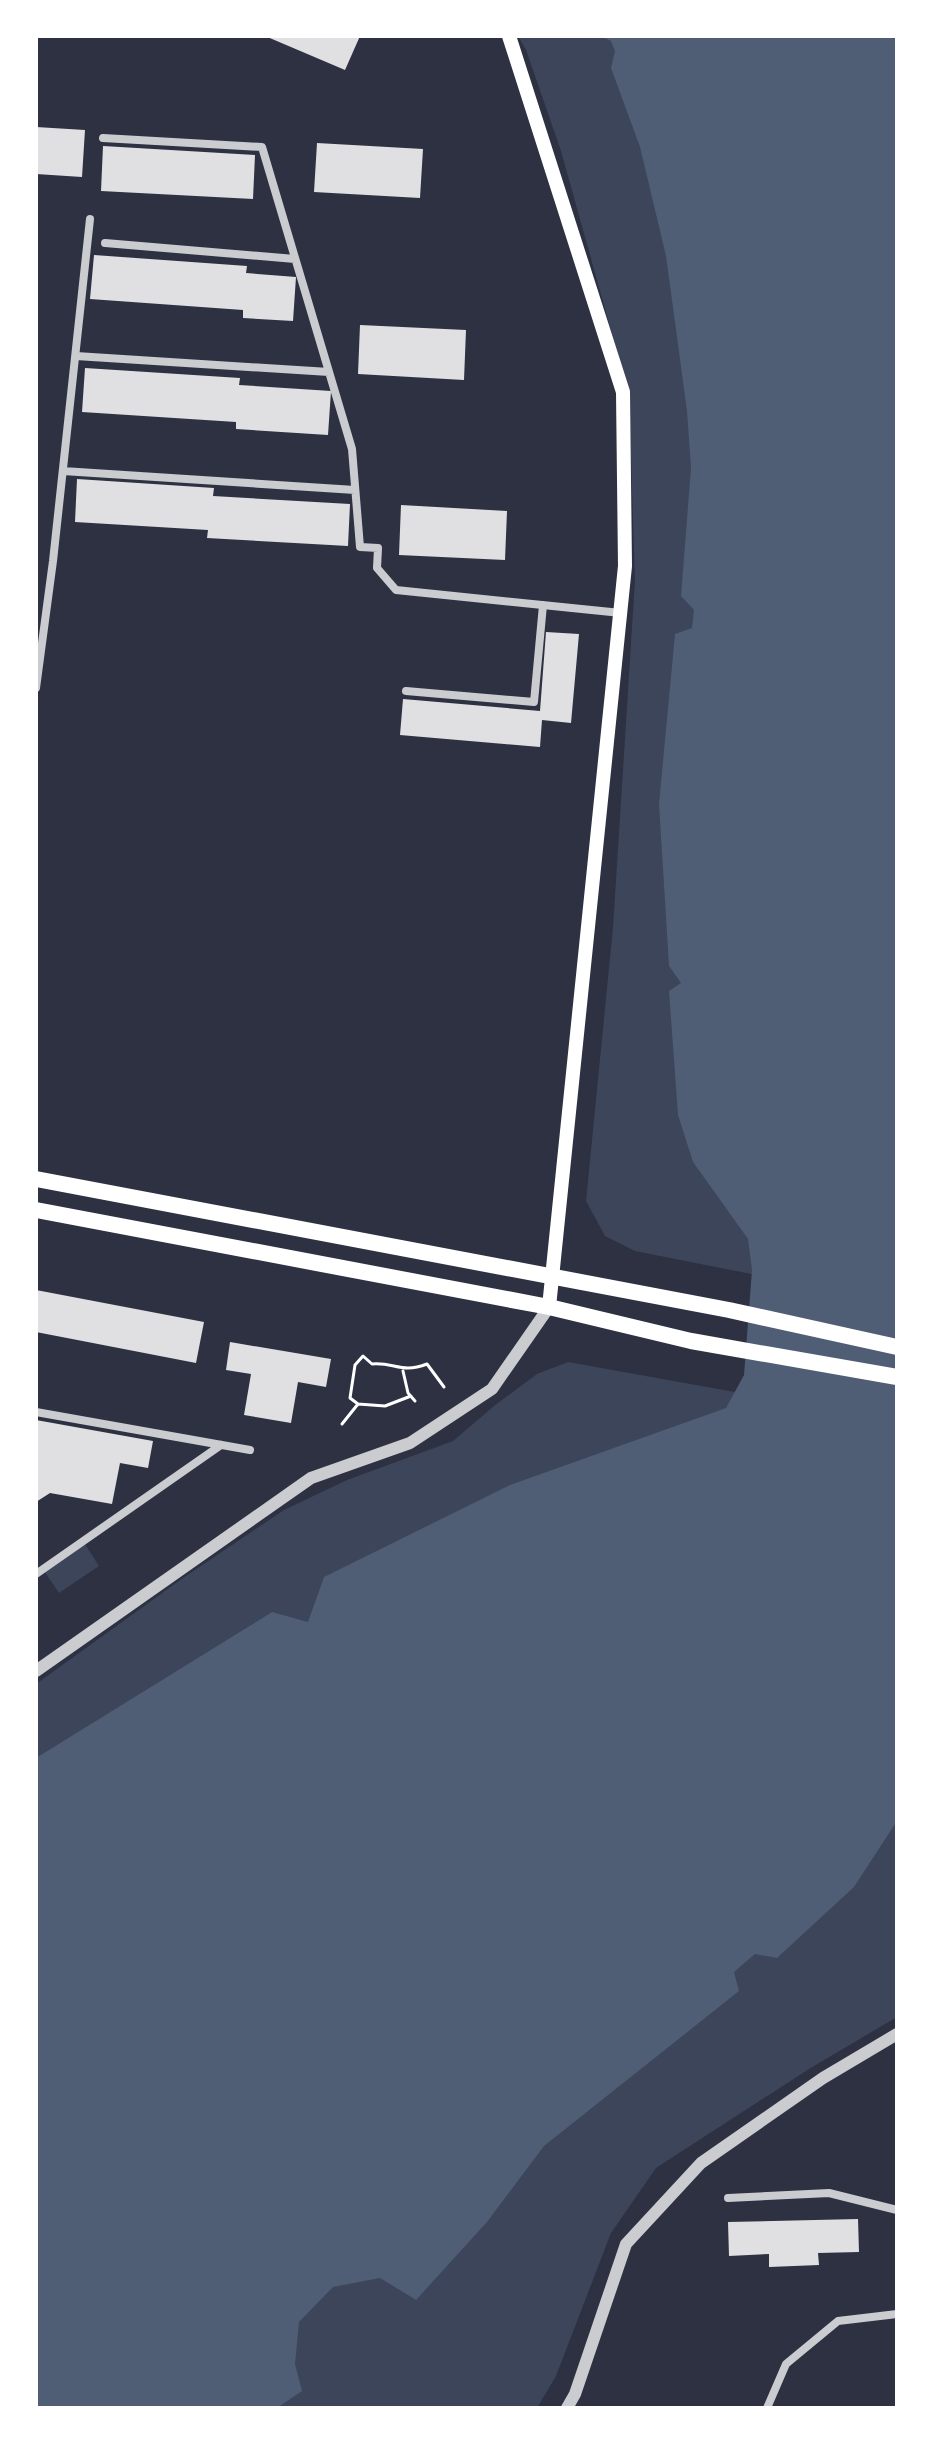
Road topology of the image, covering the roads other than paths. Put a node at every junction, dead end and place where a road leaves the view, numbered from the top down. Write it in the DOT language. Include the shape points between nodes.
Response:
graph roads {
  1 [pos="509,36"];
  2 [pos="103,138"];
  3 [pos="90,219"];
  4 [pos="105,243"];
  5 [pos="295,259"];
  6 [pos="76,356"];
  7 [pos="329,372"];
  8 [pos="63,471"];
  9 [pos="355,490"];
  10 [pos="543,605"];
  11 [pos="621,613"];
  12 [pos="36,688"];
  13 [pos="406,691"];
  14 [pos="36,1179"];
  15 [pos="36,1210"];
  16 [pos="553,1277"];
  17 [pos="549,1307"];
  18 [pos="897,1347"];
  19 [pos="897,1377"];
  20 [pos="36,1412"];
  21 [pos="221,1445"];
  22 [pos="250,1450"];
  23 [pos="36,1574"];
  24 [pos="36,1671"];
  25 [pos="897,2034"];
  26 [pos="728,2198"];
  27 [pos="897,2210"];
  28 [pos="897,2314"];
  29 [pos="567,2408"];
  30 [pos="767,2408"];
  1 -- 11 [label="main road" via="623,392"];
  2 -- 5 [label="street" via="262,147"];
  3 -- 6 [label="street"];
  4 -- 5 [label="street"];
  5 -- 7 [label="street"];
  6 -- 7 [label="street"];
  6 -- 8 [label="street"];
  7 -- 9 [label="street" via="352,449"];
  8 -- 9 [label="street"];
  8 -- 12 [label="street"];
  9 -- 10 [label="street" via="360,547 378,548 377,568 396,590"];
  10 -- 11 [label="street"];
  10 -- 13 [label="street" via="534,702"];
  11 -- 16 [label="main road"];
  14 -- 16 [label="main road"];
  15 -- 17 [label="main road"];
  16 -- 17 [label="main road"];
  16 -- 18 [label="main road"];
  17 -- 19 [label="main road" via="691,1341"];
  17 -- 24 [label="street" via="492,1389 410,1443 311,1478"];
  20 -- 21 [label="street"];
  21 -- 22 [label="street"];
  21 -- 23 [label="street"];
  25 -- 29 [label="street" via="701,2163 626,2244"];
  26 -- 27 [label="street" via="829,2193"];
  28 -- 30 [label="street" via="838,2321 786,2364"];
}
